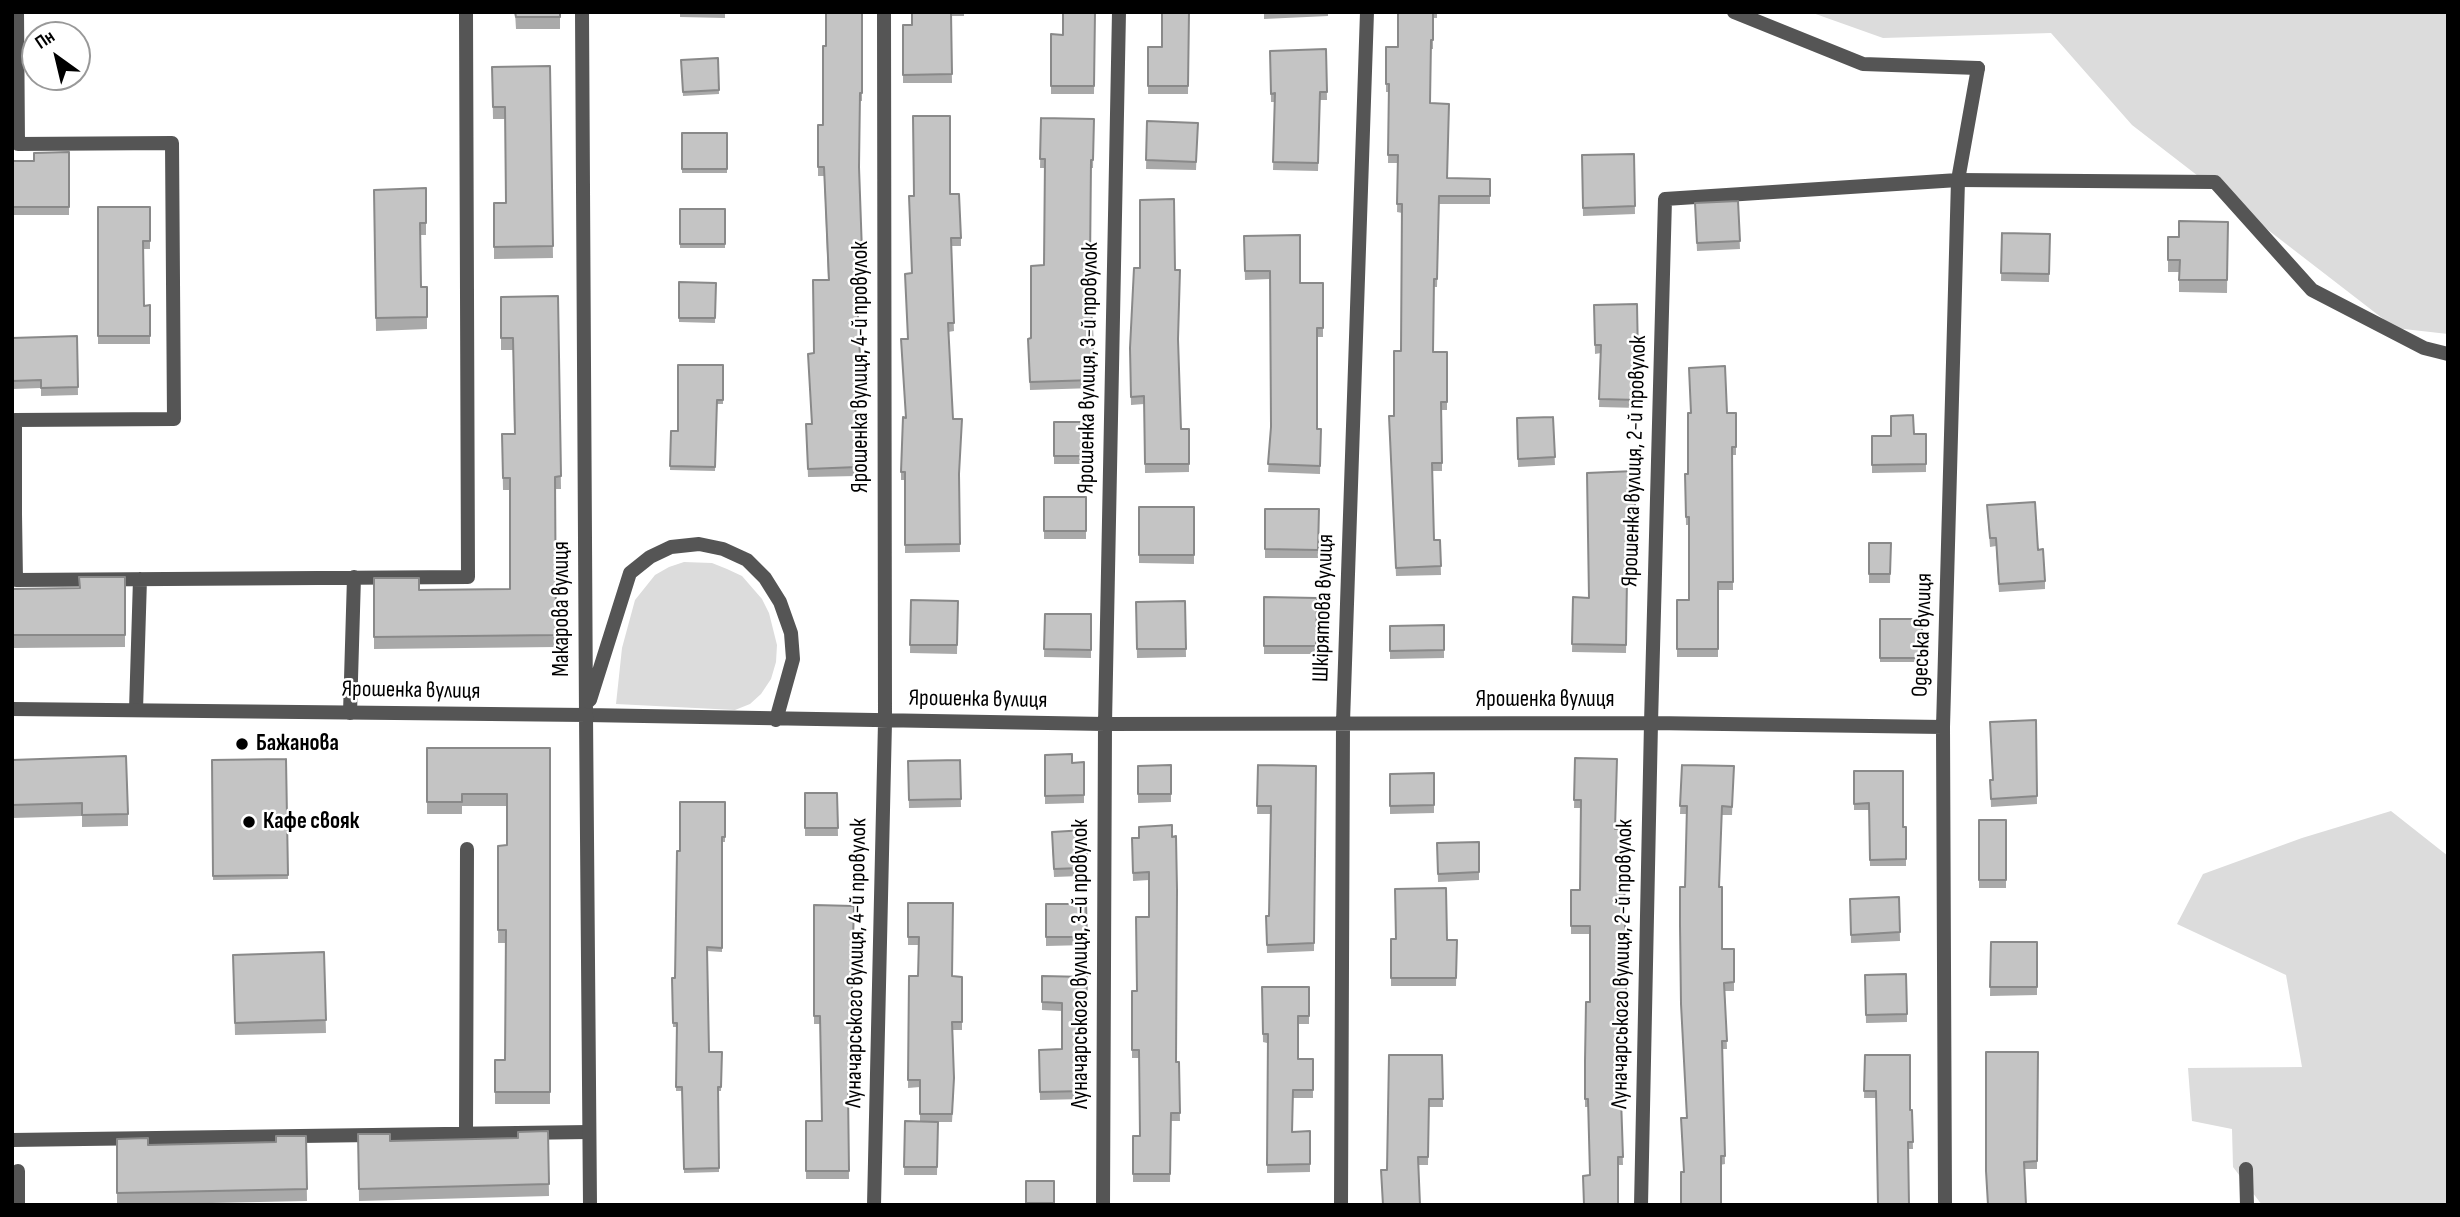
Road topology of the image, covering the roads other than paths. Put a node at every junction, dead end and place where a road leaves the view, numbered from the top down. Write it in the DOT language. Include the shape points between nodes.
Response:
graph roads {
  1 [pos="17,12"];
  2 [pos="466,12"];
  3 [pos="582,12"];
  4 [pos="884,12"];
  5 [pos="1119,12"];
  6 [pos="1367,12"];
  7 [pos="1734,12"];
  8 [pos="15,61"];
  9 [pos="1958,180"];
  10 [pos="2448,354"];
  11 [pos="14,514"];
  12 [pos="354,577"];
  13 [pos="140,579"];
  14 [pos="12,709"];
  15 [pos="136,710"];
  16 [pos="351,713"];
  17 [pos="586,715"];
  18 [pos="776,720"];
  19 [pos="885,722"];
  20 [pos="1343,722"];
  21 [pos="1651,723"];
  22 [pos="1105,724"];
  23 [pos="1943,727"];
  24 [pos="467,849"];
  25 [pos="589,1132"];
  26 [pos="466,1134"];
  27 [pos="12,1139"];
  28 [pos="2246,1169"];
  29 [pos="18,1171"];
  30 [pos="18,1205"];
  31 [pos="590,1205"];
  32 [pos="874,1205"];
  33 [pos="1103,1205"];
  34 [pos="1341,1205"];
  35 [pos="1642,1205"];
  36 [pos="1945,1205"];
  37 [pos="2247,1205"];
  1 -- 8 [label="street"];
  2 -- 12 [label="street" via="468,576"];
  3 -- 17 [label="street, Макарова вулиця"];
  4 -- 19 [label="street, Ярошенка вулиця, 4-й провулок"];
  5 -- 22 [label="street, Ярошенка вулиця, 3-й провулок"];
  6 -- 20 [label="street, Шкірятова вулиця"];
  7 -- 9 [label="street, Одеська вулиця" via="1863,64 1978,68"];
  8 -- 11 [label="street" via="18,144 172,143 174,419 15,420"];
  9 -- 10 [label="street" via="2215,182 2312,290 2424,348"];
  9 -- 21 [label="street, Ярошенка вулиця, 2-й провулок" via="1665,199"];
  9 -- 23 [label="street, Одеська вулиця"];
  11 -- 13 [label="street" via="16,580"];
  12 -- 13 [label="street"];
  12 -- 16 [label="street"];
  13 -- 15 [label="street"];
  14 -- 15 [label="street, Ярошенка вулиця"];
  15 -- 16 [label="street, Ярошенка вулиця"];
  16 -- 17 [label="street, Ярошенка вулиця"];
  17 -- 18 [label="street, Ярошенка вулиця"];
  17 -- 18 [label="street" via="630,573 671,547 699,544 747,560 780,603 791,633 793,659"];
  17 -- 25 [label="street, Макарова вулиця"];
  18 -- 19 [label="street, Ярошенка вулиця"];
  19 -- 22 [label="street, Ярошенка вулиця"];
  19 -- 32 [label="street, Луначарського вулиця, 4-й провулок"];
  20 -- 21 [label="street, Ярошенка вулиця"];
  20 -- 22 [label="street, Ярошенка вулиця"];
  20 -- 34 [label="street, Шкірятова вулиця"];
  21 -- 23 [label="street, Ярошенка вулиця"];
  21 -- 35 [label="street, Луначарського вулиця, 2-й провулок"];
  22 -- 33 [label="street, Луначарського вулиця, 3-й провулок"];
  23 -- 36 [label="street, Одеська вулиця"];
  24 -- 26 [label="street"];
  25 -- 26 [label="street"];
  25 -- 31 [label="street, Макарова вулиця"];
  26 -- 27 [label="street"];
  28 -- 37 [label="street"];
  29 -- 30 [label="street"];
}
